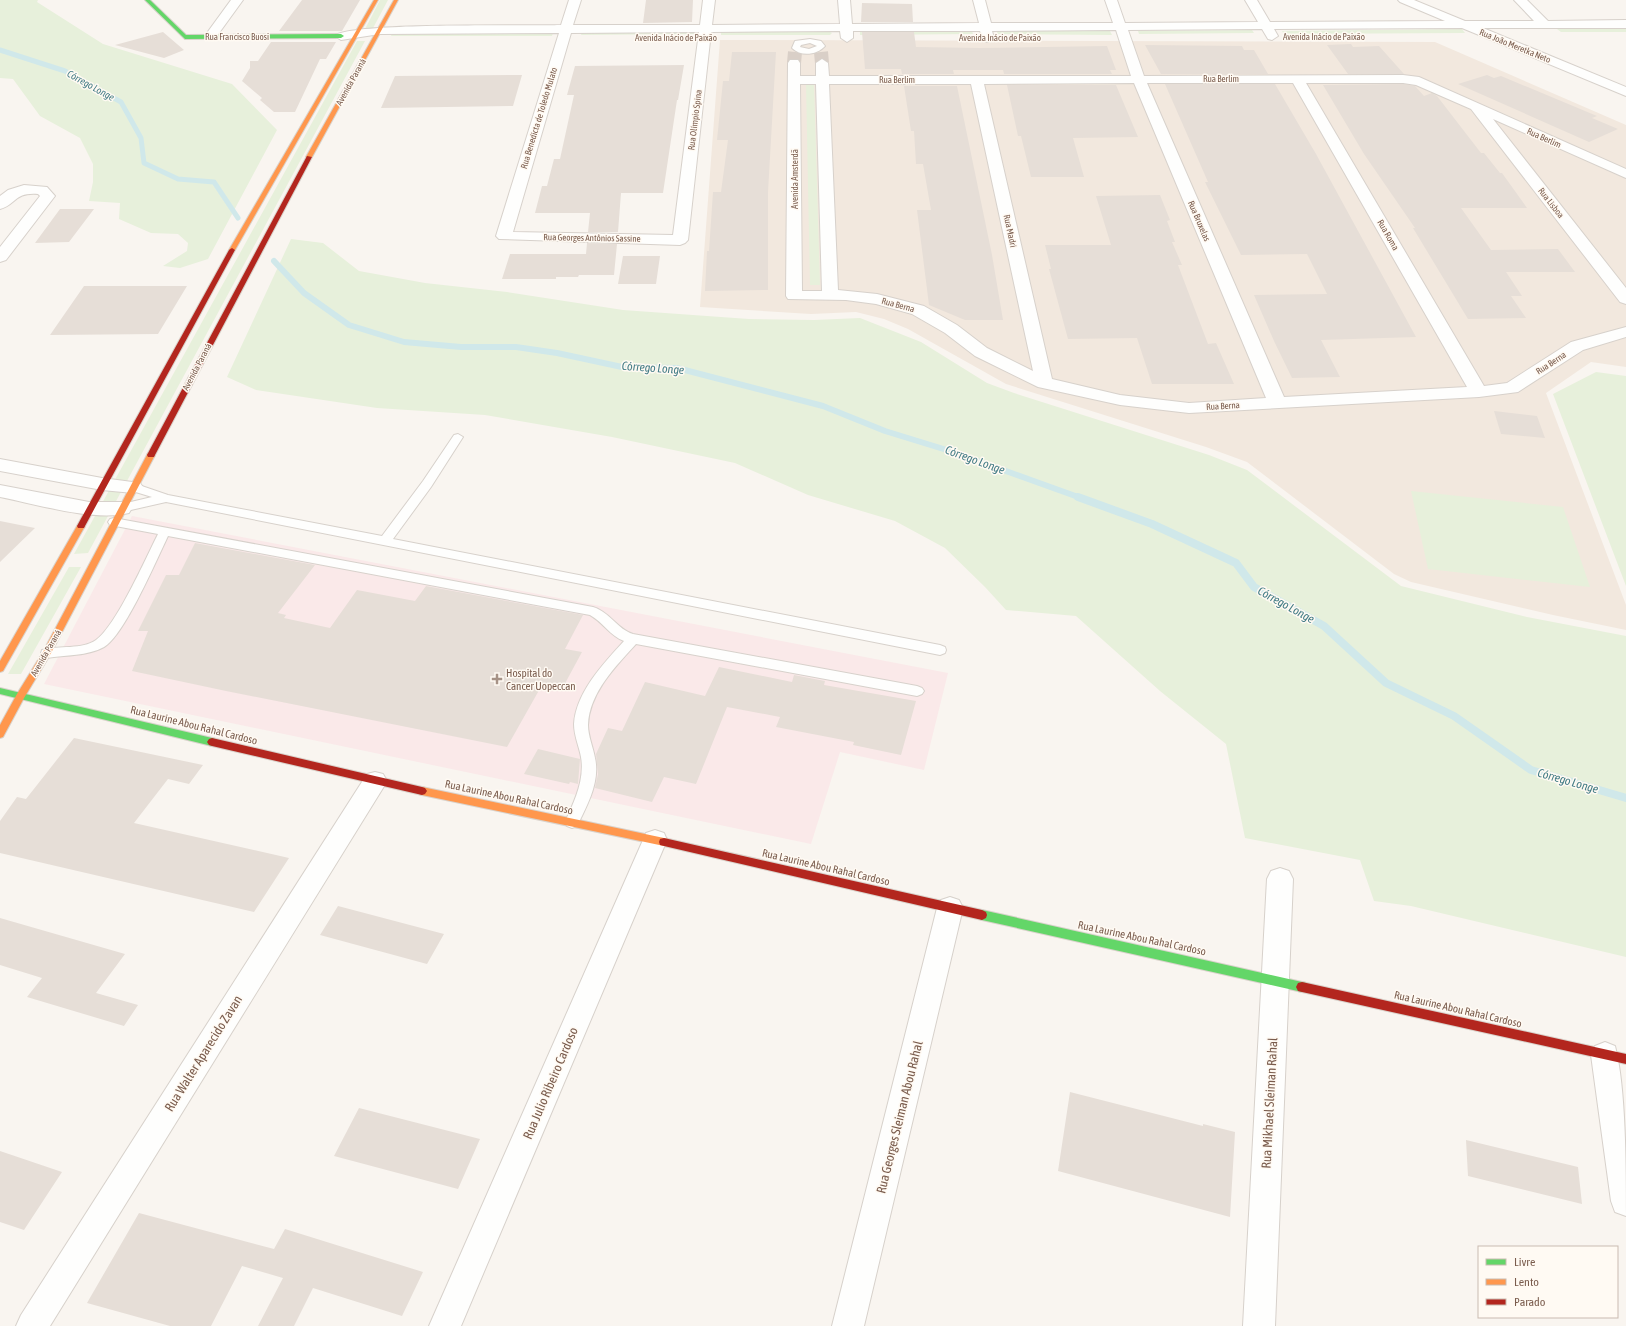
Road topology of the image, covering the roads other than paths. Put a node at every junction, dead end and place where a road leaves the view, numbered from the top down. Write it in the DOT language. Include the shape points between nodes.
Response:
graph roads {
  1 [pos="147,0"];
  2 [pos="237,0"];
  3 [pos="376,0"];
  4 [pos="396,0"];
  5 [pos="575,0"];
  6 [pos="709,0"];
  7 [pos="844,0"];
  8 [pos="979,0"];
  9 [pos="1111,0"];
  10 [pos="1251,0"];
  11 [pos="1404,0"];
  12 [pos="1520,0"];
  13 [pos="1544,24"];
  14 [pos="1626,24"];
  15 [pos="1466,25"];
  16 [pos="1266,26"];
  17 [pos="987,32"];
  18 [pos="1122,32"];
  19 [pos="564,33"];
  20 [pos="705,33"];
  21 [pos="846,33"];
  22 [pos="377,35"];
  23 [pos="341,36"];
  24 [pos="357,36"];
  25 [pos="1626,36"];
  26 [pos="210,37"];
  27 [pos="1273,37"];
  28 [pos="1493,37"];
  29 [pos="795,50"];
  30 [pos="821,50"];
  31 [pos="1139,79"];
  32 [pos="1296,79"];
  33 [pos="795,80"];
  34 [pos="822,80"];
  35 [pos="977,80"];
  36 [pos="1626,92"];
  37 [pos="1476,107"];
  38 [pos="1626,174"];
  39 [pos="0,205"];
  40 [pos="504,236"];
  41 [pos="680,240"];
  42 [pos="0,257"];
  43 [pos="830,294"];
  44 [pos="794,296"];
  45 [pos="1626,299"];
  46 [pos="1626,332"];
  47 [pos="1044,383"];
  48 [pos="1479,392"];
  49 [pos="1277,403"];
  50 [pos="458,437"];
  51 [pos="0,465"];
  52 [pos="102,484"];
  53 [pos="133,487"];
  54 [pos="0,491"];
  55 [pos="166,498"];
  56 [pos="89,508"];
  57 [pos="118,515"];
  58 [pos="165,531"];
  59 [pos="384,542"];
  60 [pos="63,559"];
  61 [pos="76,559"];
  62 [pos="633,639"];
  63 [pos="940,650"];
  64 [pos="47,653"];
  65 [pos="0,669"];
  66 [pos="0,691"];
  67 [pos="917,691"];
  68 [pos="20,696"];
  69 [pos="0,734"];
  70 [pos="375,781"];
  71 [pos="572,822"];
  72 [pos="655,840"];
  73 [pos="1280,879"];
  74 [pos="950,908"];
  75 [pos="1275,979"];
  76 [pos="1615,1057"];
  77 [pos="1626,1201"];
  78 [pos="32,1326"];
  79 [pos="446,1326"];
  80 [pos="848,1326"];
  81 [pos="1259,1326"];
  1 -- 26 [label="main road, Rua Francisco Buosi" via="185,37"];
  2 -- 26 [label="street"];
  3 -- 24 [label="main road, Avenida Paraná"];
  4 -- 22 [label="main road, Avenida Paraná"];
  5 -- 19 [label="street, Rua Benedicta de Toledo Mulato"];
  6 -- 20 [label="street, Rua Olímpio Spina"];
  7 -- 21 [label="street"];
  8 -- 17 [label="street"];
  9 -- 18 [label="street, Rua Bruxelas"];
  10 -- 16 [label="street"];
  11 -- 15 [label="street, Rua João Meretka Neto"];
  12 -- 13 [label="street"];
  13 -- 14 [label="street, Avenida Inácio de Paixão"];
  13 -- 15 [label="street, Avenida Inácio de Paixão"];
  15 -- 16 [label="street, Avenida Inácio de Paixão"];
  15 -- 28 [label="street, Rua João Meretka Neto"];
  16 -- 18 [label="street, Avenida Inácio de Paixão"];
  16 -- 27 [label="street"];
  17 -- 18 [label="street, Avenida Inácio de Paixão"];
  17 -- 21 [label="street, Avenida Inácio de Paixão"];
  18 -- 27 [label="street, Avenida Inácio de Paixão"];
  18 -- 31 [label="street, Rua Bruxelas"];
  19 -- 20 [label="street, Avenida Inácio de Paixão"];
  19 -- 22 [label="street, Avenida Inácio de Paixão"];
  19 -- 40 [label="street, Rua Benedicta de Toledo Mulato"];
  20 -- 21 [label="street, Avenida Inácio de Paixão"];
  20 -- 29 [label="street, Avenida Inácio de Paixão"];
  20 -- 41 [label="street, Rua Olímpio Spina"];
  21 -- 30 [label="street, Avenida Inácio de Paixão"];
  22 -- 24 [label="street, Rua Francisco Buosi"];
  22 -- 53 [label="main road, Avenida Paraná" via="273,223"];
  23 -- 24 [label="street, Rua Francisco Buosi"];
  23 -- 26 [label="main road, Rua Francisco Buosi"];
  24 -- 52 [label="main road, Avenida Paraná" via="250,219"];
  25 -- 28 [label="street, Avenida Inácio de Paixão"];
  27 -- 28 [label="street, Avenida Inácio de Paixão"];
  28 -- 36 [label="street, Rua João Meretka Neto"];
  29 -- 30 [label="street, Avenida Inácio de Paixão"];
  29 -- 33 [label="street, Avenida Amsterdã"];
  30 -- 34 [label="street"];
  31 -- 32 [label="street, Rua Berlim"];
  31 -- 35 [label="street, Rua Berlim"];
  31 -- 49 [label="street, Rua Bruxelas"];
  32 -- 37 [label="street, Rua Berlim" via="1403,79 1419,82"];
  32 -- 48 [label="street, Rua Roma"];
  33 -- 34 [label="street, Rua Berlim"];
  33 -- 44 [label="street, Avenida Amsterdã"];
  34 -- 35 [label="street, Rua Berlim"];
  34 -- 43 [label="street"];
  35 -- 47 [label="street, Rua Madri"];
  37 -- 38 [label="street, Rua Berlim"];
  37 -- 45 [label="street, Rua Lisboa"];
  39 -- 42 [label="street" via="9,195 20,190 42,190 48,196"];
  40 -- 41 [label="street, Rua Georges Antônios Sassine"];
  43 -- 44 [label="street, Rua Berna"];
  43 -- 47 [label="street, Rua Berna" via="877,299 918,310 951,329 981,352"];
  46 -- 48 [label="street, Rua Berna" via="1577,346 1512,388"];
  47 -- 49 [label="street, Rua Berna" via="1120,400 1189,408"];
  48 -- 49 [label="street, Rua Berna"];
  50 -- 59 [label="lane"];
  51 -- 52 [label="street"];
  52 -- 53 [label="street"];
  52 -- 56 [label="main road, Avenida Paraná"];
  53 -- 55 [label="lane"];
  53 -- 57 [label="main road, Avenida Paraná"];
  54 -- 56 [label="street"];
  55 -- 57 [label="lane"];
  55 -- 59 [label="lane"];
  56 -- 57 [label="street"];
  56 -- 60 [label="main road, Avenida Paraná"];
  57 -- 58 [label="lane"];
  57 -- 64 [label="main road, Avenida Paraná" via="92,559"];
  58 -- 62 [label="lane" via="593,611 602,616 620,635"];
  58 -- 64 [label="lane" via="114,628 101,643 85,648"];
  59 -- 63 [label="lane"];
  60 -- 61 [label="main road"];
  60 -- 65 [label="main road, Avenida Paraná"];
  62 -- 67 [label="lane"];
  62 -- 71 [label="lane" via="591,691 581,720 589,763 587,790"];
  64 -- 68 [label="main road, Avenida Paraná"];
  66 -- 68 [label="main road, Rua Laurine Abou Rahal Cardoso"];
  68 -- 69 [label="main road, Avenida Paraná"];
  68 -- 70 [label="main road, Rua Laurine Abou Rahal Cardoso"];
  70 -- 71 [label="main road, Rua Laurine Abou Rahal Cardoso"];
  70 -- 78 [label="street, Rua Walter Aparecido Zavan"];
  71 -- 72 [label="main road, Rua Laurine Abou Rahal Cardoso"];
  72 -- 74 [label="main road, Rua Laurine Abou Rahal Cardoso"];
  72 -- 79 [label="street, Rua Julio Ribeiro Cardoso"];
  73 -- 75 [label="street, Rua Mikhael Sleiman Rahal"];
  74 -- 75 [label="main road, Rua Laurine Abou Rahal Cardoso"];
  74 -- 80 [label="street, Rua Georges Sleiman Abou Rahal"];
  75 -- 76 [label="main road, Rua Laurine Abou Rahal Cardoso"];
  75 -- 81 [label="street, Rua Mikhael Sleiman Rahal"];
  76 -- 77 [label="street"];
}
